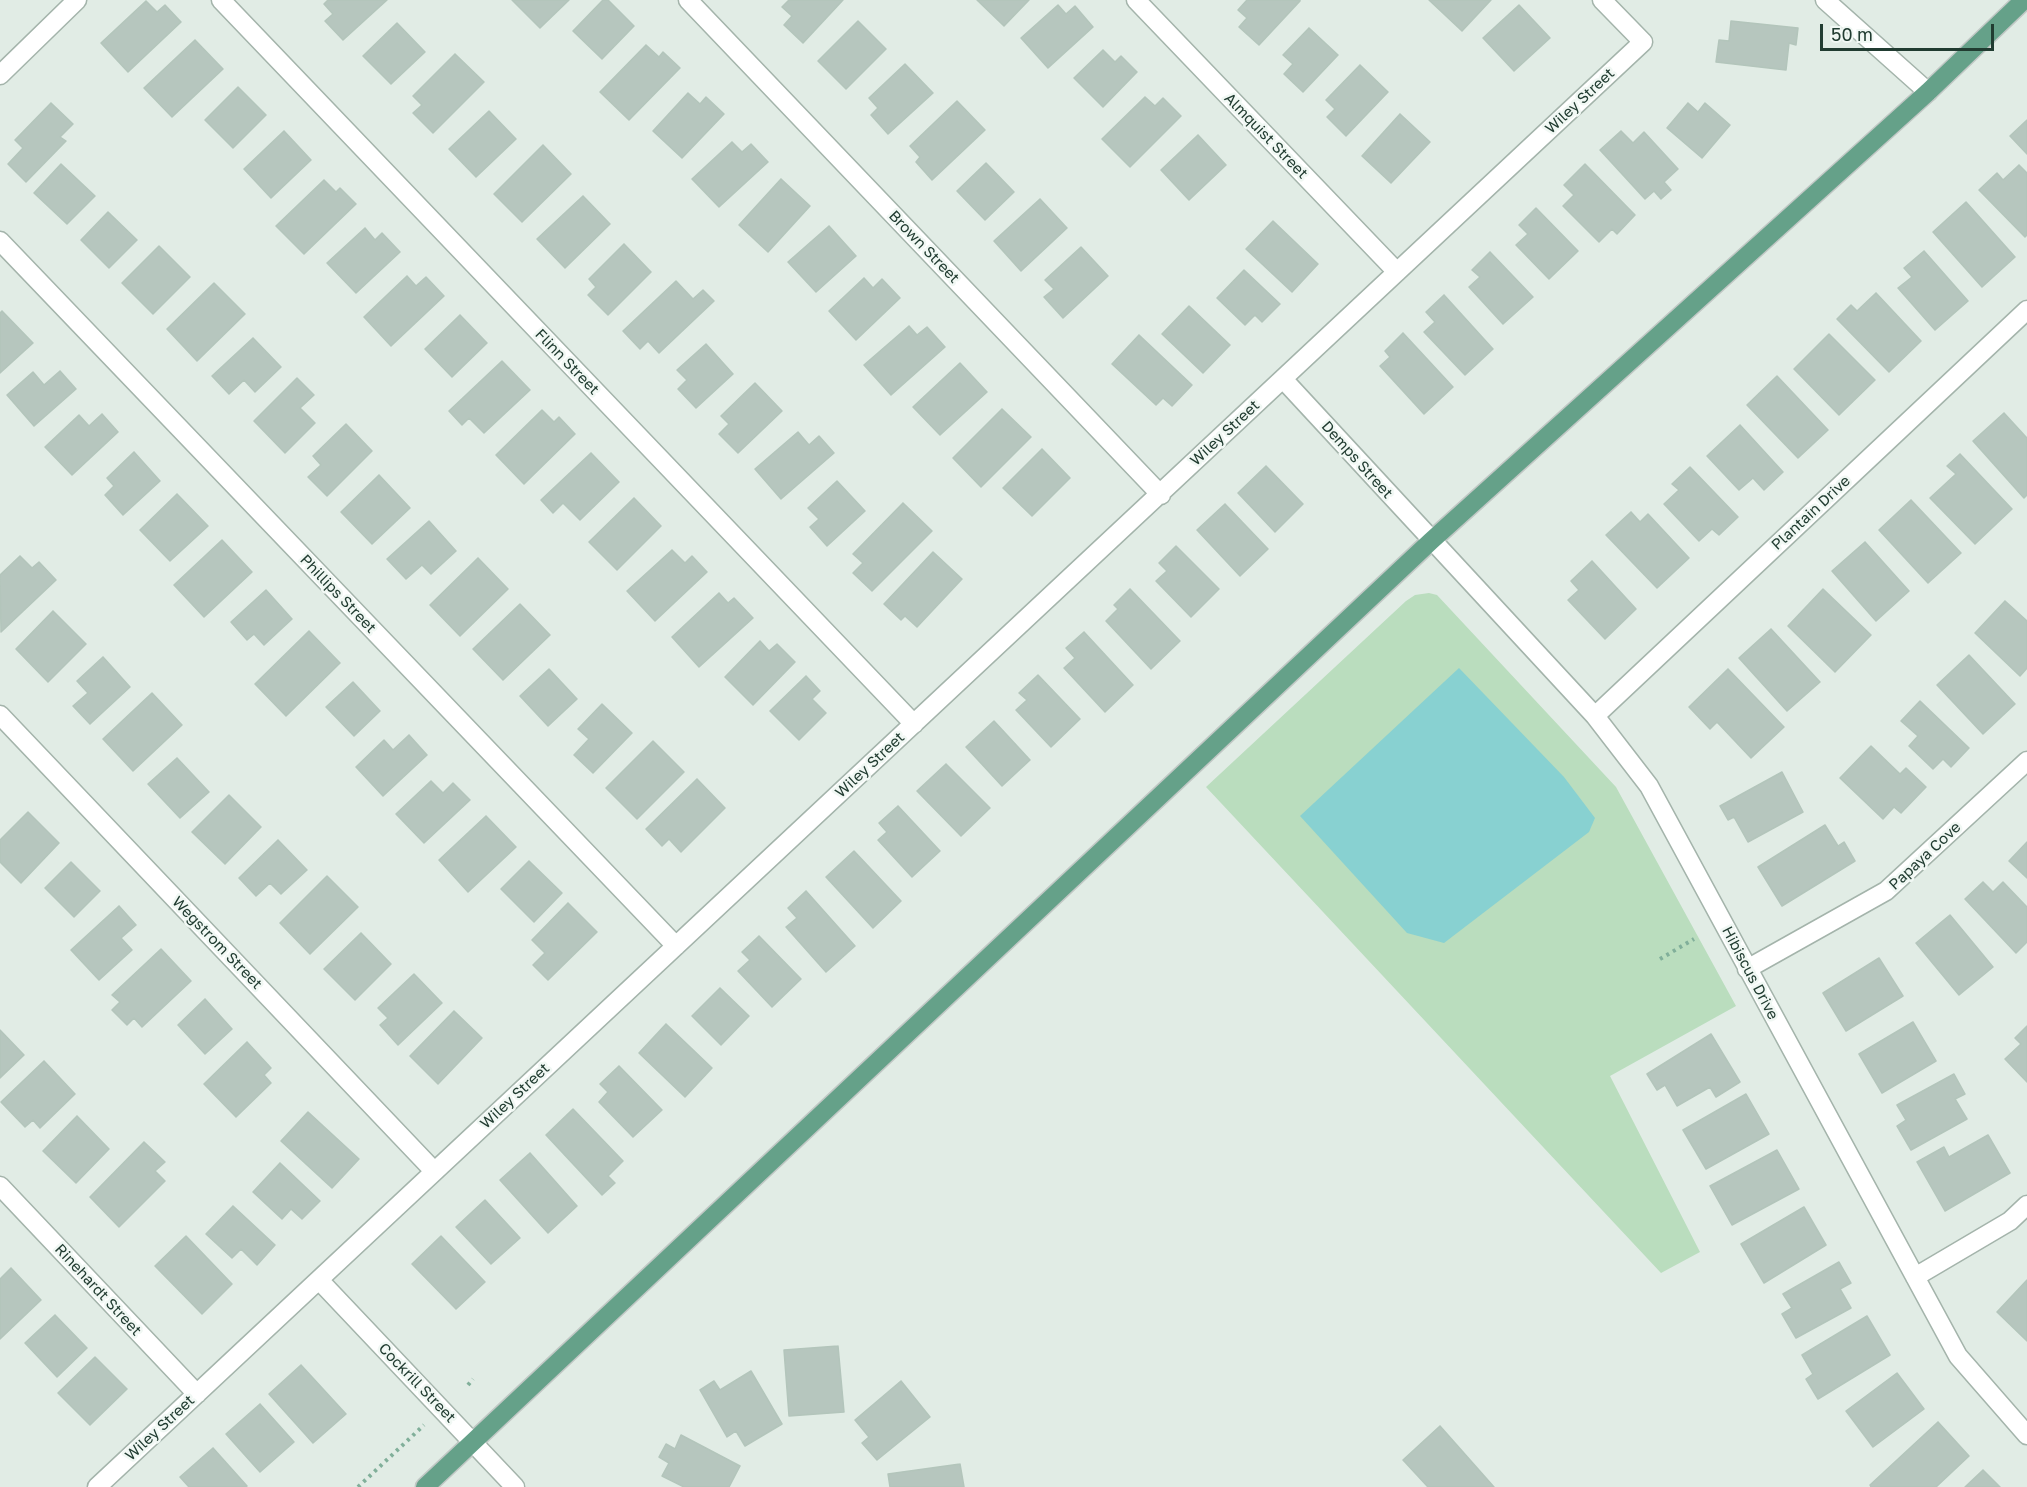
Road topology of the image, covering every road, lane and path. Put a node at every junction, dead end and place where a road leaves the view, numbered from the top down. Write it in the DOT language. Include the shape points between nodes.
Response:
graph roads {
  1 [pos="77,0"];
  2 [pos="221,0"];
  3 [pos="688,0"];
  4 [pos="1136,0"];
  5 [pos="1602,0"];
  6 [pos="1825,0"];
  7 [pos="2024,0"];
  8 [pos="0,75"];
  9 [pos="1928,92"];
  10 [pos="0,241"];
  11 [pos="1397,272"];
  12 [pos="2027,310"];
  13 [pos="1283,379"];
  14 [pos="1161,495"];
  15 [pos="1431,541"];
  16 [pos="0,715"];
  17 [pos="1595,716"];
  18 [pos="914,724"];
  19 [pos="2027,761"];
  20 [pos="1694,939"];
  21 [pos="676,946"];
  22 [pos="1660,959"];
  23 [pos="1747,969"];
  24 [pos="434,1171"];
  25 [pos="0,1186"];
  26 [pos="2027,1205"];
  27 [pos="1915,1277"];
  28 [pos="319,1280"];
  29 [pos="474,1379"];
  30 [pos="468,1385"];
  31 [pos="197,1394"];
  32 [pos="424,1425"];
  33 [pos="2027,1435"];
  34 [pos="474,1443"];
  35 [pos="97,1487"];
  36 [pos="358,1487"];
  37 [pos="425,1487"];
  38 [pos="515,1487"];
  1 -- 8 [label="street"];
  2 -- 18 [label="street, Flinn Street"];
  3 -- 14 [label="street, Brown Street"];
  4 -- 11 [label="street, Almquist Street"];
  5 -- 11 [label="street, Wiley Street" via="1643,42"];
  6 -- 9 [label="street"];
  7 -- 9 [label="main road"];
  9 -- 15 [label="main road"];
  10 -- 21 [label="street, Phillips Street"];
  11 -- 13 [label="street, Wiley Street"];
  12 -- 17 [label="street, Plantain Drive"];
  13 -- 14 [label="street, Wiley Street"];
  13 -- 15 [label="street, Demps Street"];
  14 -- 18 [label="street, Wiley Street"];
  15 -- 17 [label="street, Hibiscus Drive"];
  15 -- 34 [label="main road"];
  16 -- 24 [label="street, Wegstrom Street"];
  17 -- 23 [label="street, Hibiscus Drive" via="1649,786"];
  18 -- 21 [label="street, Wiley Street"];
  19 -- 23 [label="street, Papaya Cove" via="1886,891"];
  20 -- 22 [label="path"];
  21 -- 24 [label="street, Wiley Street"];
  23 -- 27 [label="street, Hibiscus Drive"];
  24 -- 28 [label="street, Wiley Street"];
  25 -- 31 [label="street, Rinehardt Street"];
  26 -- 27 [label="street" via="2010,1221"];
  27 -- 33 [label="street, Hibiscus Drive" via="1958,1356"];
  28 -- 31 [label="street, Wiley Street"];
  28 -- 34 [label="street, Cockrill Street"];
  29 -- 30 [label="path"];
  31 -- 35 [label="street, Wiley Street"];
  32 -- 36 [label="path"];
  34 -- 37 [label="main road"];
  34 -- 38 [label="street, Cockrill Street"];
}
